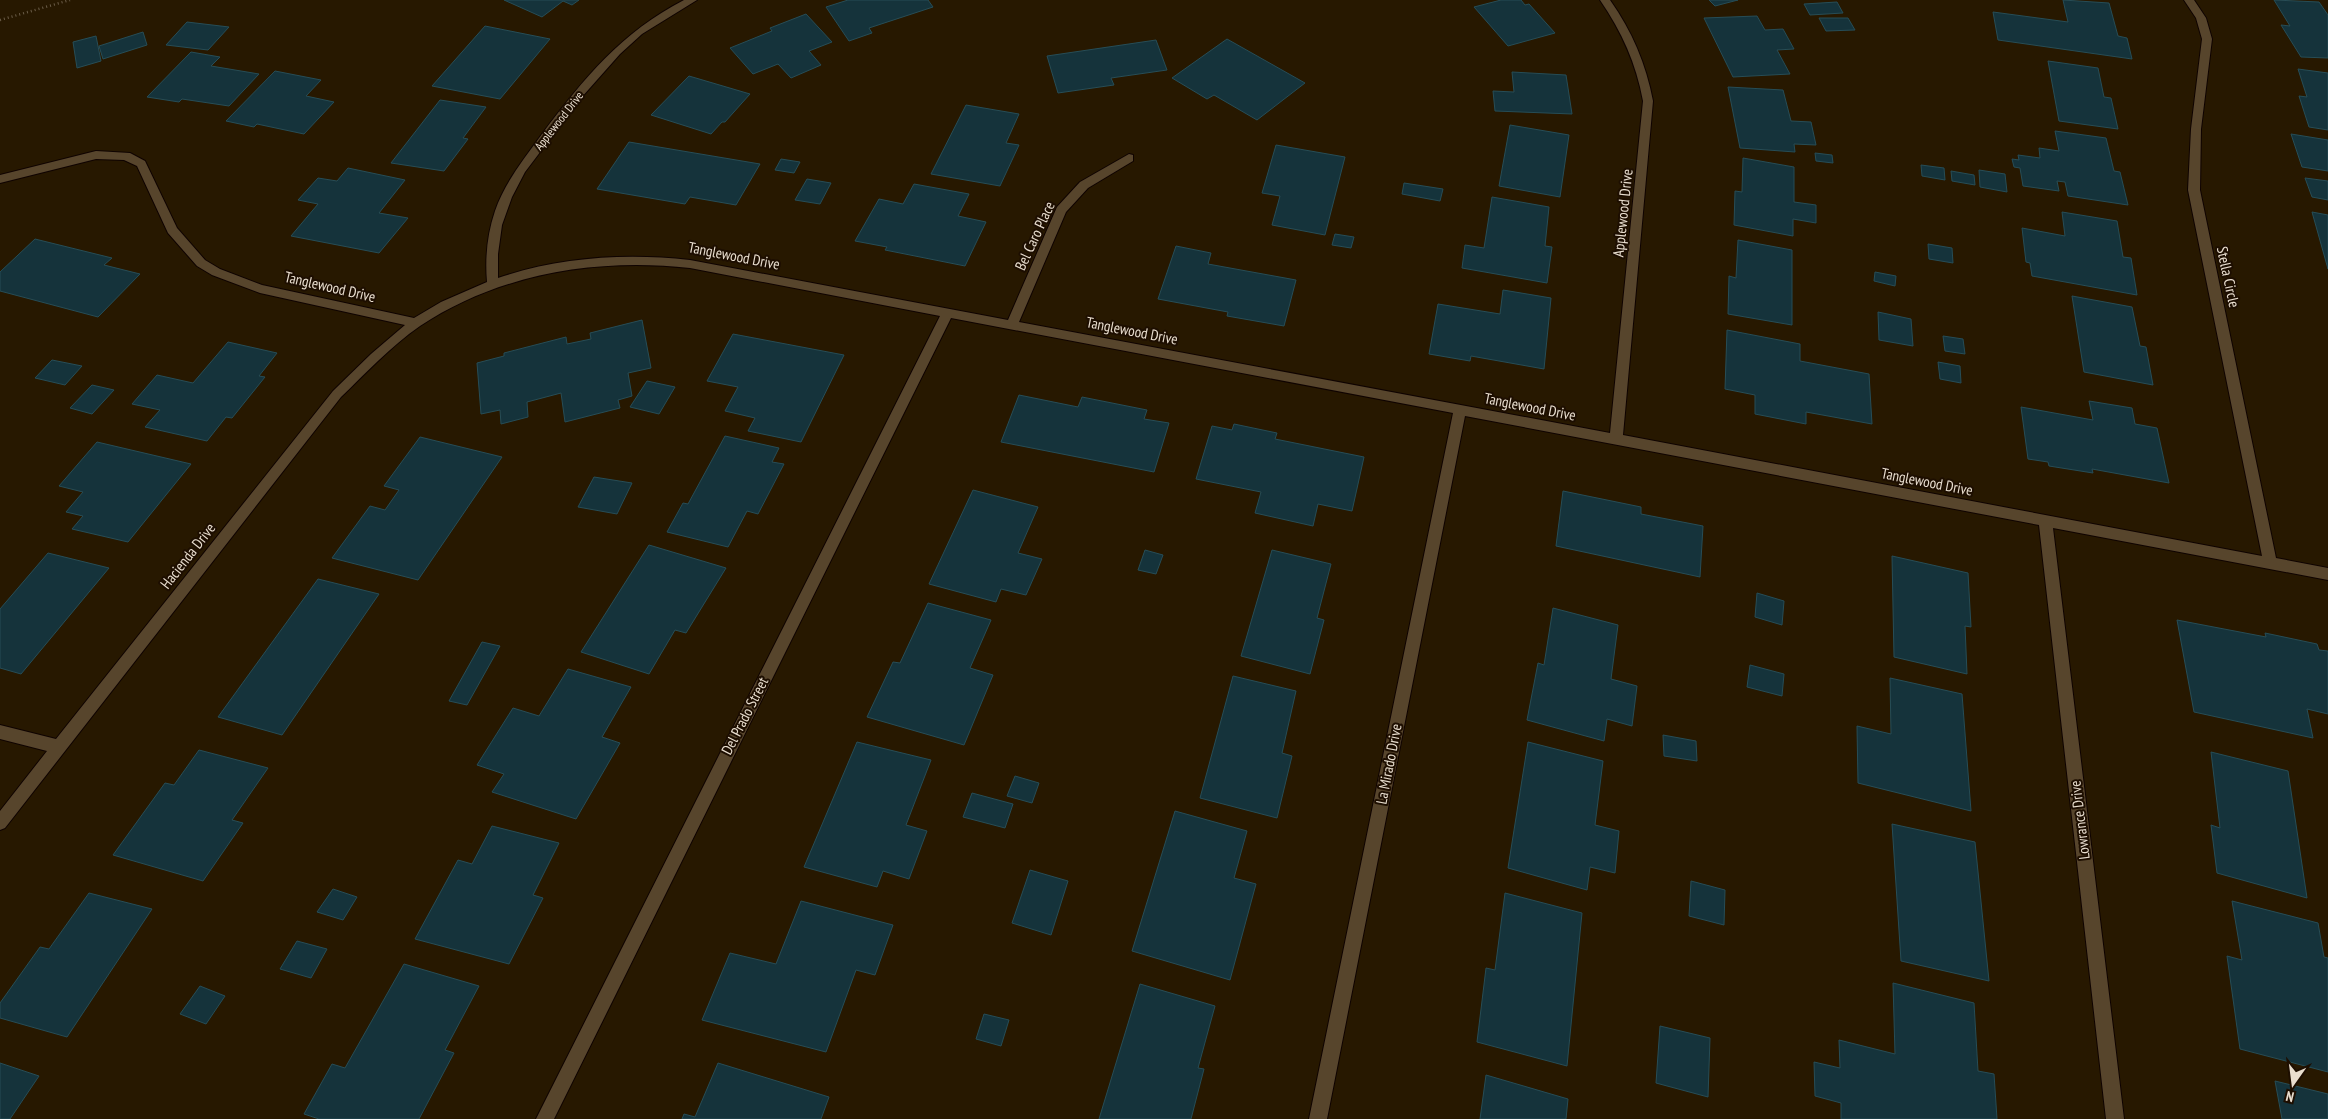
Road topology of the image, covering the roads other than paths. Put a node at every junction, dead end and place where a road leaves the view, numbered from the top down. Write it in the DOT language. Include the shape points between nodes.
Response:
graph roads {
  1 [pos="692,0"];
  2 [pos="1605,0"];
  3 [pos="2189,0"];
  4 [pos="1130,158"];
  5 [pos="0,179"];
  6 [pos="493,285"];
  7 [pos="946,313"];
  8 [pos="416,324"];
  9 [pos="1012,325"];
  10 [pos="1460,410"];
  11 [pos="1616,440"];
  12 [pos="2045,521"];
  13 [pos="2270,563"];
  14 [pos="2328,574"];
  15 [pos="0,732"];
  16 [pos="59,747"];
  17 [pos="0,822"];
  18 [pos="545,1119"];
  19 [pos="1318,1119"];
  20 [pos="2115,1119"];
  1 -- 6 [label="street, Applewood Drive" via="649,22 613,52 521,170 496,222 491,250"];
  2 -- 11 [label="street, Applewood Drive" via="1622,23 1638,58 1648,101"];
  3 -- 13 [label="street, Stella Circle" via="2200,17 2207,39 2196,129 2194,190"];
  4 -- 9 [label="street, Bel Caro Place" via="1084,186 1062,210"];
  5 -- 8 [label="street, Tanglewood Drive" via="96,155 126,156 141,164 172,230 201,263 216,272 260,288"];
  6 -- 7 [label="street, Tanglewood Drive" via="593,262 642,259 690,264"];
  6 -- 8 [label="street, Tanglewood Drive"];
  7 -- 9 [label="street, Tanglewood Drive"];
  7 -- 18 [label="street, Del Prado Street"];
  8 -- 16 [label="street, Hacienda Drive" via="382,350 337,394"];
  9 -- 10 [label="street, Tanglewood Drive"];
  10 -- 11 [label="street, Tanglewood Drive"];
  10 -- 19 [label="street, La Mirado Drive"];
  11 -- 12 [label="street, Tanglewood Drive"];
  12 -- 13 [label="street, Tanglewood Drive"];
  12 -- 20 [label="street, Lowrance Drive"];
  13 -- 14 [label="street, Tanglewood Drive"];
  15 -- 16 [label="street"];
  16 -- 17 [label="street, Hacienda Drive"];
}
